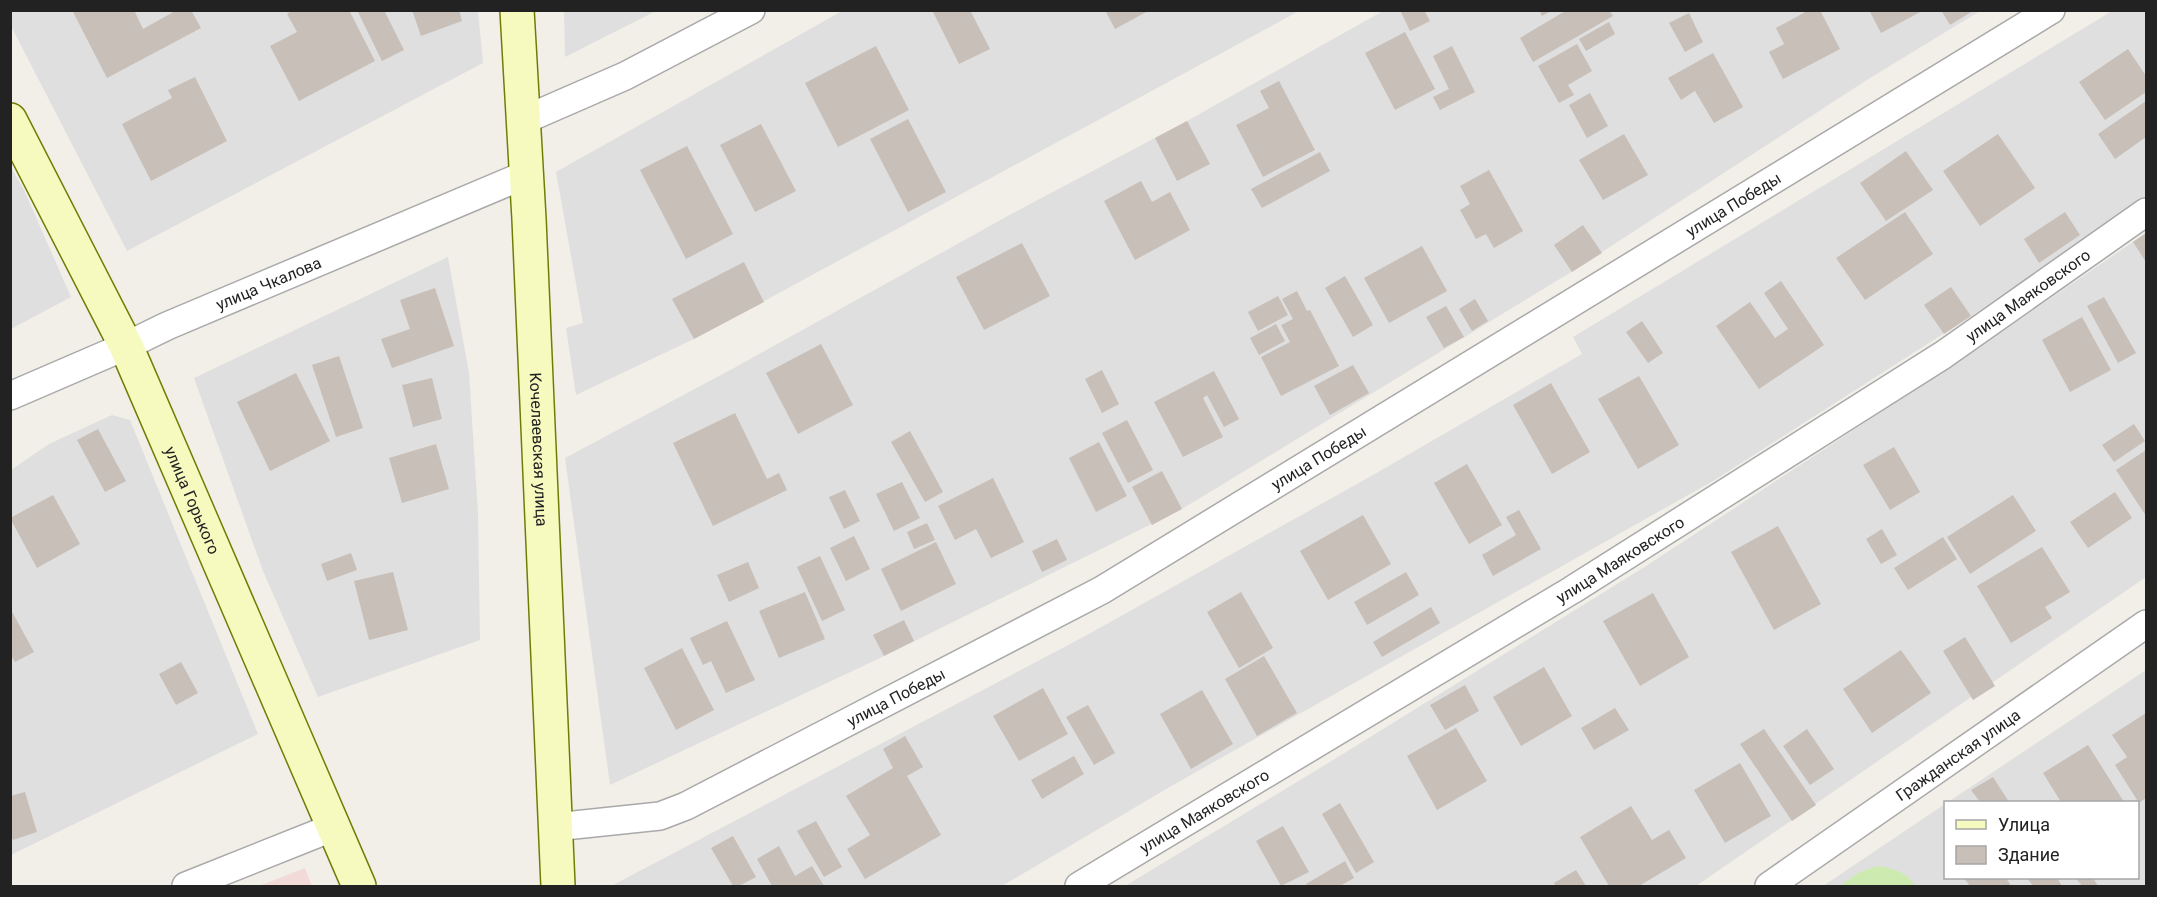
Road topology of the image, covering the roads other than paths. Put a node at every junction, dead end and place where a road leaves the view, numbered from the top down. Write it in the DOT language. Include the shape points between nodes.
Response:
graph roads {
  1 [pos="518,10"];
  2 [pos="751,10"];
  3 [pos="2051,10"];
  4 [pos="10,120"];
  5 [pos="524,120"];
  6 [pos="527,174"];
  7 [pos="2146,212"];
  8 [pos="126,346"];
  9 [pos="10,396"];
  10 [pos="2146,624"];
  11 [pos="555,826"];
  12 [pos="334,827"];
  13 [pos="186,886"];
  14 [pos="359,886"];
  15 [pos="558,886"];
  16 [pos="1079,886"];
  17 [pos="1769,886"];
  1 -- 5 [label="street, Кочелаевская улица"];
  2 -- 5 [label="street" via="625,76"];
  3 -- 11 [label="street, улица Победы" via="1102,590 686,807 633,820"];
  4 -- 8 [label="street, улица Горького"];
  5 -- 6 [label="street, Кочелаевская улица"];
  6 -- 8 [label="street, улица Чкалова"];
  6 -- 11 [label="street, Кочелаевская улица"];
  7 -- 16 [label="street, улица Маяковского" via="1943,355 1572,590"];
  8 -- 9 [label="street, улица Чкалова"];
  8 -- 12 [label="street, улица Горького"];
  10 -- 17 [label="street, Гражданская улица"];
  11 -- 15 [label="street, Кочелаевская улица"];
  12 -- 13 [label="street"];
  12 -- 14 [label="street, улица Горького"];
}
